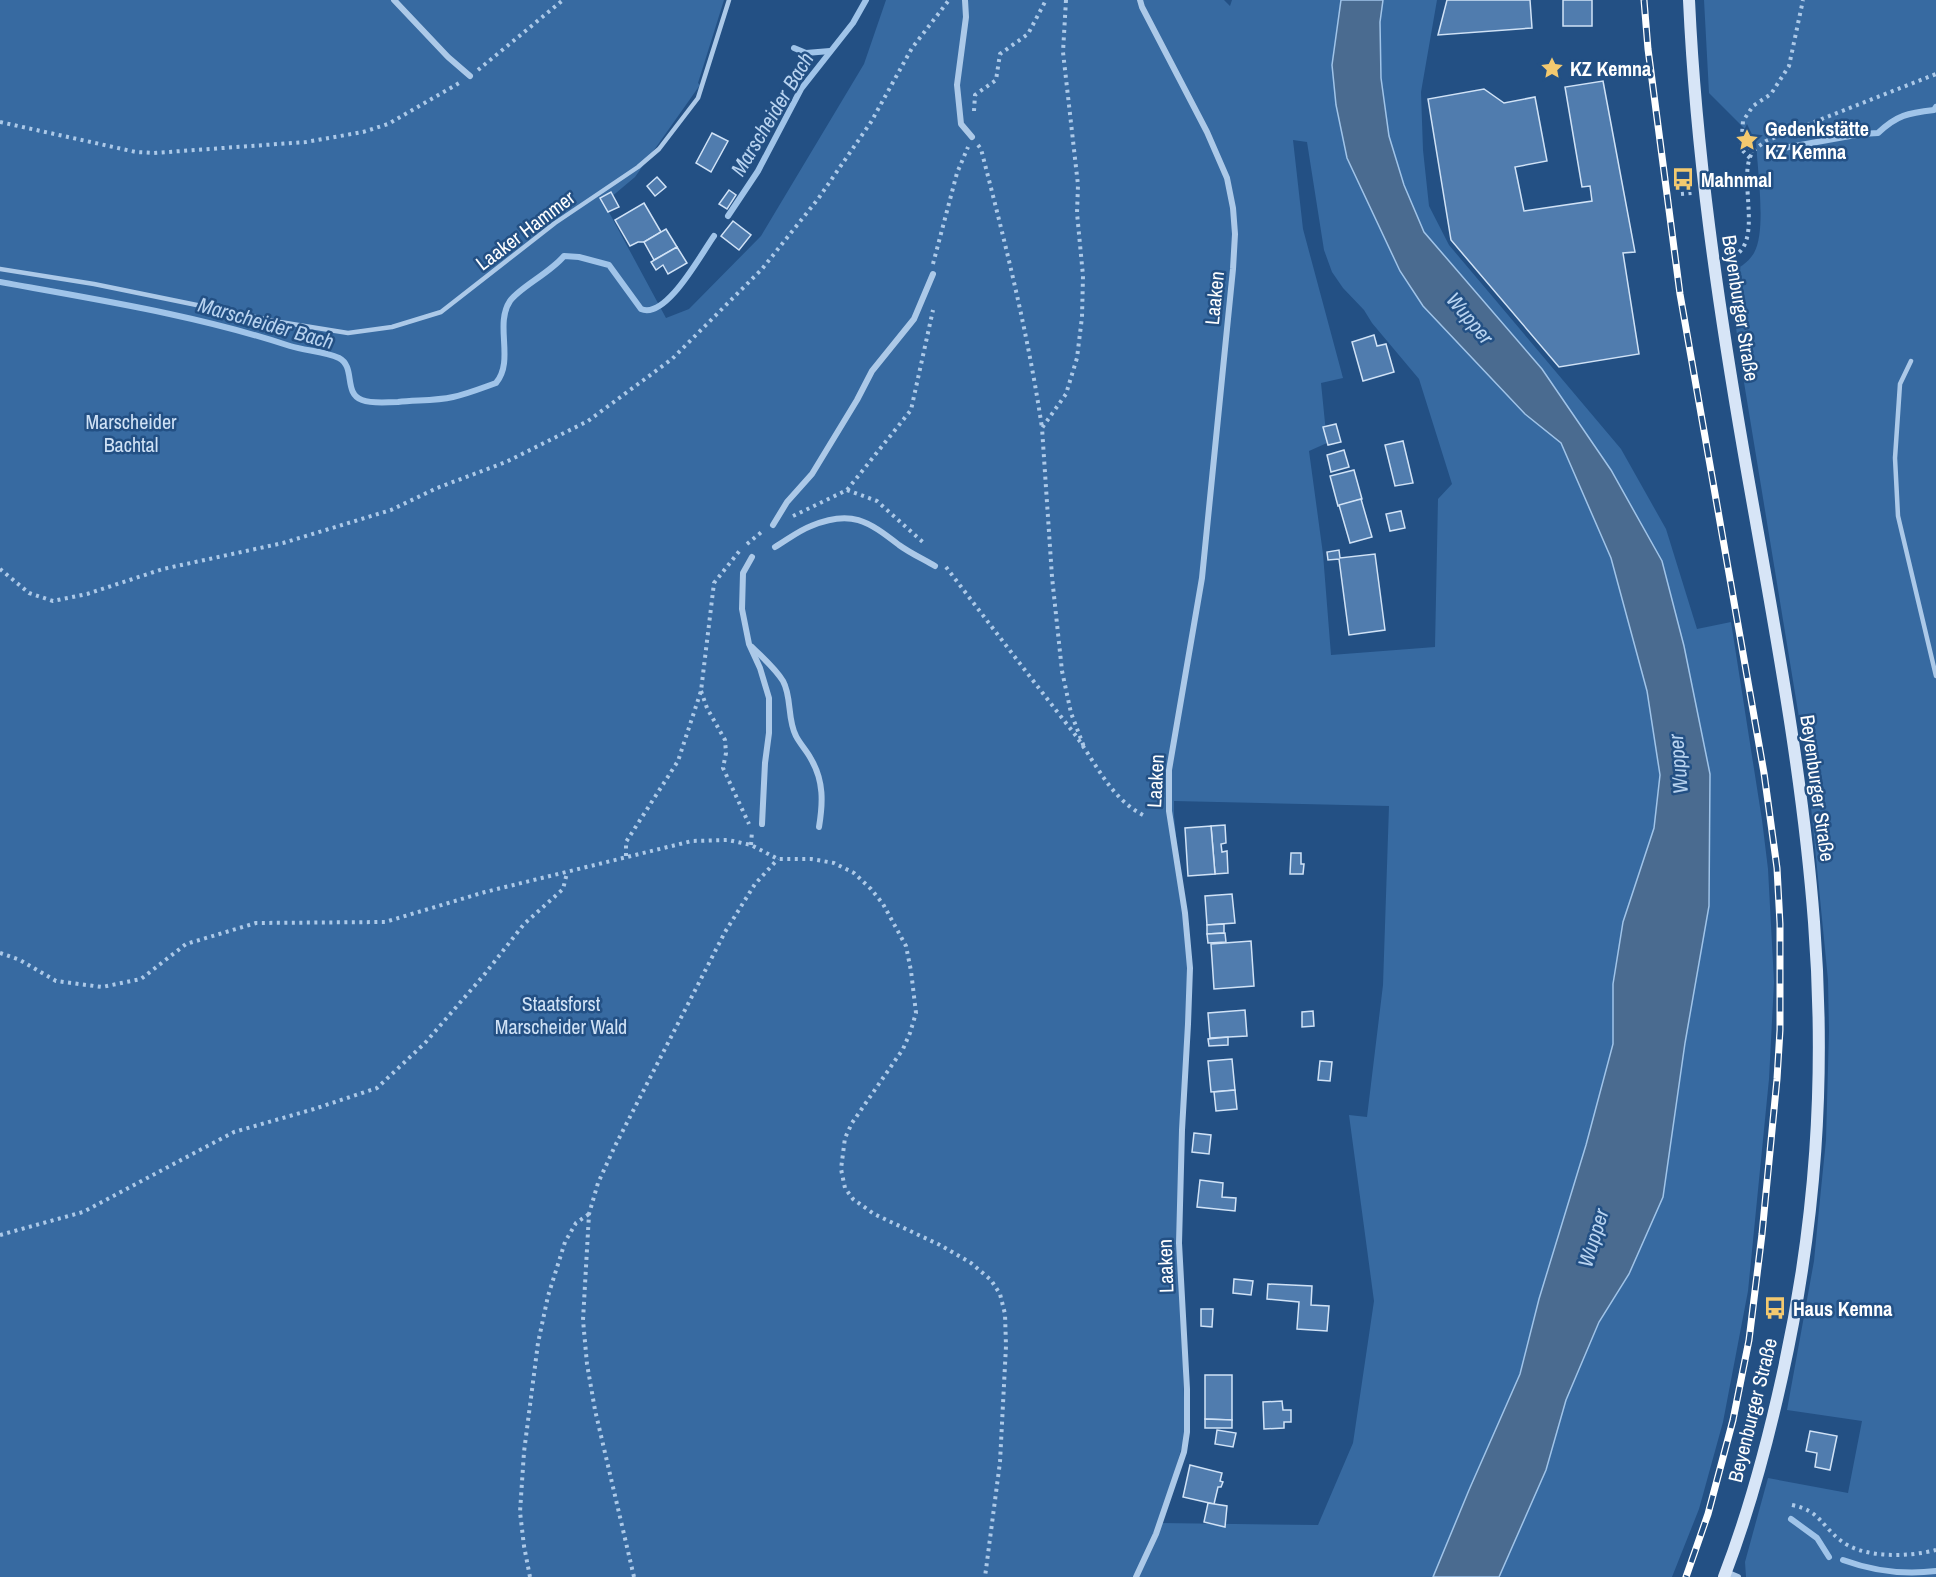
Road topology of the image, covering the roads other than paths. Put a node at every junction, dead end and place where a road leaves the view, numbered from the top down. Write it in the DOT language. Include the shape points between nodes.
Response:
graph roads {
  1 [pos="394,0"];
  2 [pos="729,0"];
  3 [pos="965,0"];
  4 [pos="1140,0"];
  5 [pos="1689,0"];
  6 [pos="470,76"];
  7 [pos="972,137"];
  8 [pos="0,268"];
  9 [pos="933,274"];
  10 [pos="1911,361"];
  11 [pos="773,525"];
  12 [pos="775,547"];
  13 [pos="752,557"];
  14 [pos="935,566"];
  15 [pos="749,644"];
  16 [pos="1936,676"];
  17 [pos="762,824"];
  18 [pos="819,827"];
  19 [pos="1725,1574"];
  20 [pos="1136,1577"];
  21 [pos="1738,1577"];
  1 -- 6 [label="street"];
  2 -- 8 [label="lane, Laaker Hammer" via="698,98 659,149 555,223 441,312 392,327 348,333"];
  3 -- 7 [label="street" via="957,85 961,124"];
  4 -- 20 [label="street, Laaken" via="1227,178 1235,234 1202,578 1169,770 1169,811 1190,968 1179,1243 1186,1432 1184,1452 1156,1534"];
  5 -- 19 [label="main road, Beyenburger Straße" via="1698,130 1714,260 1796,767 1814,921 1819,1029 1817,1141 1798,1304 1761,1465"];
  9 -- 11 [label="street" via="914,319 872,371 812,474"];
  10 -- 16 [label="lane" via="1900,384 1895,458 1898,516"];
  12 -- 14 [label="street" via="811,525 858,518"];
  13 -- 15 [label="street" via="743,573 742,609"];
  15 -- 17 [label="street" via="769,698"];
  15 -- 18 [label="street" via="784,682 791,723 821,780"];
  19 -- 21 [label="street"];
}
